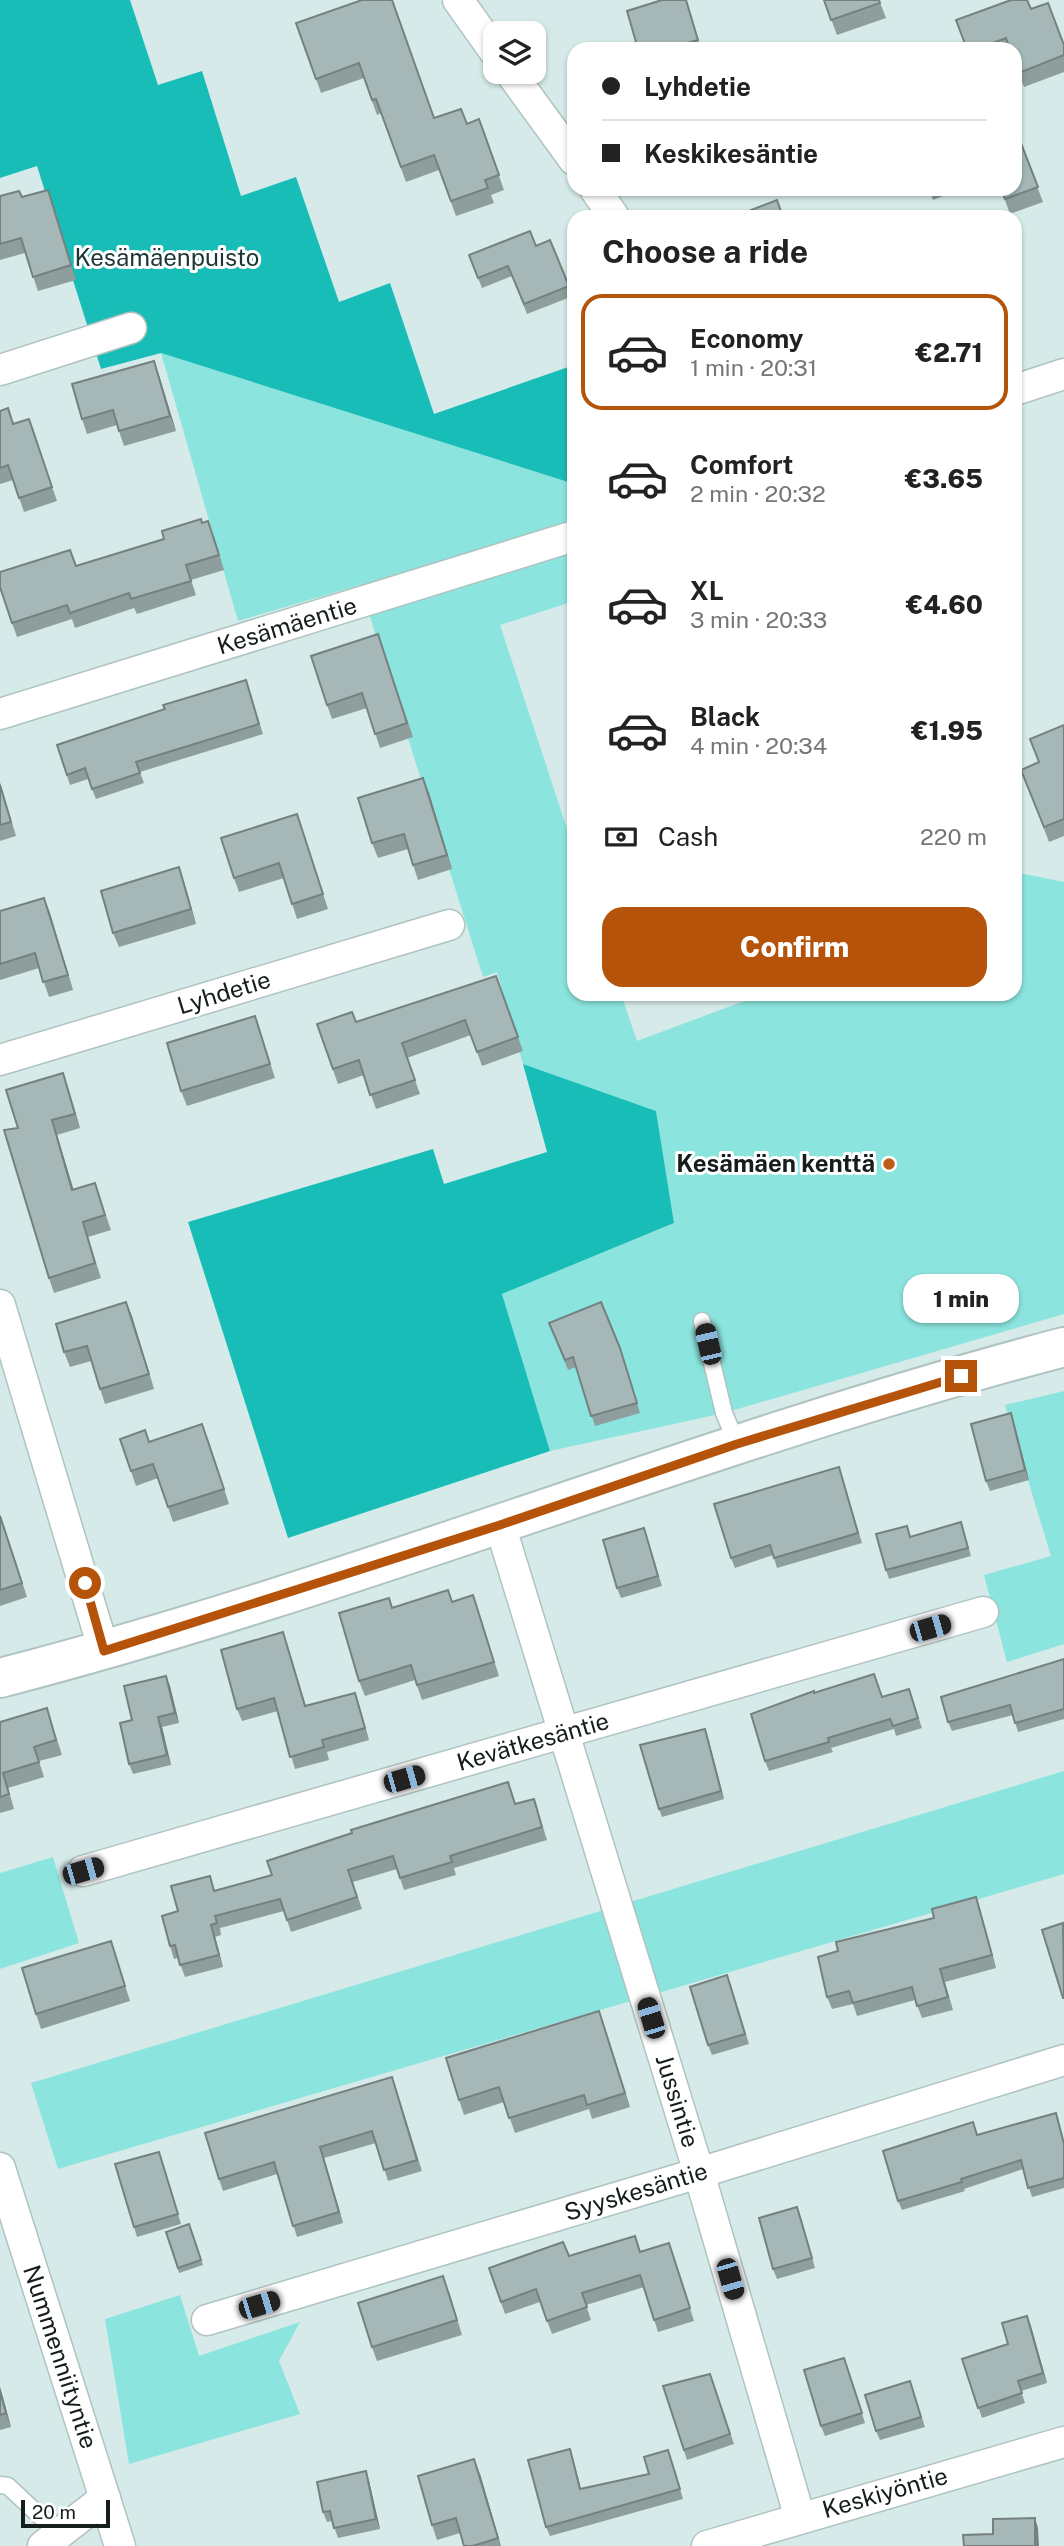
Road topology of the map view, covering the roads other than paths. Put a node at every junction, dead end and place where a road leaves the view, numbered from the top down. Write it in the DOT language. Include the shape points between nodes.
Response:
graph roads {
  1 [pos="458,0"];
  2 [pos="483,35"];
  3 [pos="519,84"];
  4 [pos="567,150"];
  5 [pos="131,328"];
  6 [pos="0,370"];
  7 [pos="1064,374"];
  8 [pos="1022,388"];
  9 [pos="567,538"];
  10 [pos="0,714"];
  11 [pos="449,925"];
  12 [pos="0,1060"];
  13 [pos="0,1305"];
  14 [pos="702,1321"];
  15 [pos="1064,1347"];
  16 [pos="737,1444"];
  17 [pos="500,1525"];
  18 [pos="983,1612"];
  19 [pos="104,1651"];
  20 [pos="0,1678"];
  21 [pos="564,1733"];
  22 [pos="83,1871"];
  23 [pos="1064,2060"];
  24 [pos="0,2168"];
  25 [pos="699,2173"];
  26 [pos="207,2320"];
  27 [pos="1064,2442"];
  28 [pos="0,2485"];
  29 [pos="105,2498"];
  30 [pos="800,2518"];
  31 [pos="51,2540"];
  32 [pos="120,2546"];
  33 [pos="707,2546"];
  1 -- 2 [label="street"];
  3 -- 4 [label="street"];
  5 -- 6 [label="street"];
  7 -- 8 [label="street"];
  9 -- 10 [label="street, Kesämäentie"];
  11 -- 12 [label="street, Lyhdetie"];
  13 -- 19 [label="street"];
  14 -- 16 [label="lane" via="724,1413"];
  15 -- 16 [label="street"];
  16 -- 17 [label="street"];
  17 -- 19 [label="street"];
  17 -- 21 [label="street, Jussintie"];
  18 -- 21 [label="street, Kevätkesäntie"];
  19 -- 20 [label="street"];
  21 -- 22 [label="street, Kevätkesäntie"];
  21 -- 25 [label="street, Jussintie"];
  23 -- 25 [label="street, Syyskesäntie"];
  24 -- 29 [label="street, Nummenniityntie"];
  25 -- 26 [label="street, Syyskesäntie"];
  25 -- 30 [label="street, Jussintie"];
  27 -- 30 [label="street, Keskiyöntie"];
  28 -- 31 [label="lane" via="8,2486"];
  29 -- 31 [label="street"];
  29 -- 32 [label="street, Nummenniityntie"];
  30 -- 33 [label="street, Keskiyöntie"];
}
